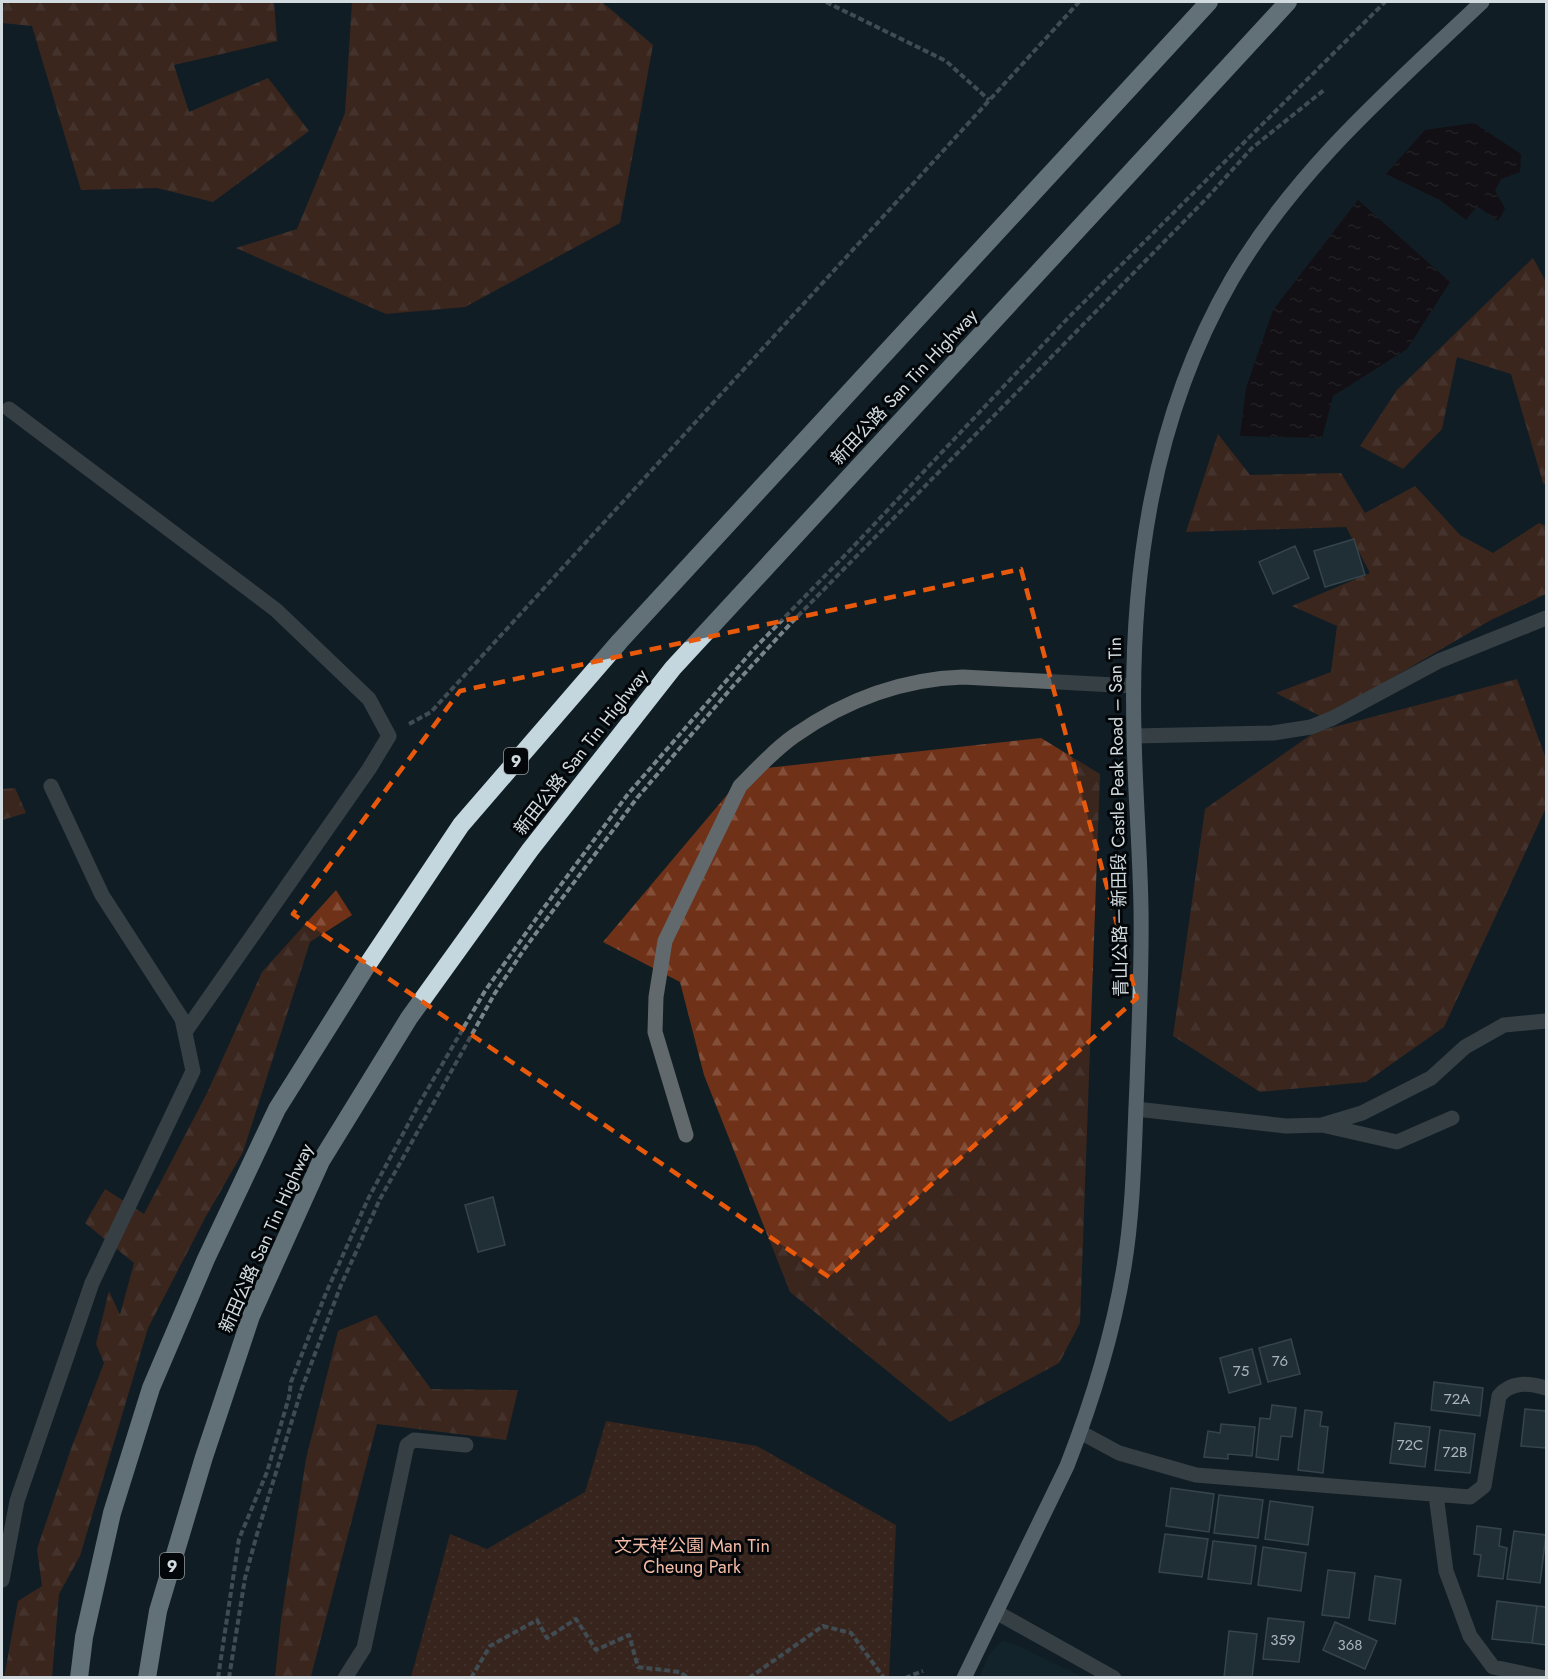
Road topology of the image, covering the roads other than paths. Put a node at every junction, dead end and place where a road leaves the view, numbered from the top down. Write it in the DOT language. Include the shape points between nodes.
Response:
graph roads {
  1 [pos="1209,2"];
  2 [pos="1288,2"];
  3 [pos="1482,2"];
  4 [pos="9,409"];
  5 [pos="1546,618"];
  6 [pos="1134,686"];
  7 [pos="1134,736"];
  8 [pos="51,786"];
  9 [pos="1546,1021"];
  10 [pos="185,1032"];
  11 [pos="1136,1109"];
  12 [pos="1452,1118"];
  13 [pos="1322,1125"];
  14 [pos="686,1135"];
  15 [pos="1546,1388"];
  16 [pos="1080,1432"];
  17 [pos="466,1445"];
  18 [pos="1436,1495"];
  19 [pos="2,1580"];
  20 [pos="996,1612"];
  21 [pos="79,1677"];
  22 [pos="147,1677"];
  23 [pos="345,1677"];
  24 [pos="964,1677"];
  25 [pos="1114,1677"];
  26 [pos="1545,1677"];
  1 -- 21 [label="highway, 新田公路 San Tin Highway / 9" via="620,641 461,825 366,966 277,1109 206,1259 151,1388 112,1513"];
  2 -- 22 [label="highway, 新田公路 San Tin Highway / 9" via="673,668 530,850 409,1018 321,1161 251,1316 158,1611"];
  3 -- 6 [label="main road, 青山公路－新田段 Castle Peak Road – San Tin" via="1311,169 1255,243 1215,311 1186,374 1150,502 1140,570"];
  4 -- 10 [label="street" via="276,610 369,699 389,736"];
  5 -- 7 [label="street" via="1439,661 1311,727 1274,734"];
  6 -- 7 [label="main road, 青山公路－新田段 Castle Peak Road – San Tin"];
  6 -- 14 [label="street" via="963,677 891,688 842,708 795,735 740,786 665,941 656,997 655,1032"];
  7 -- 11 [label="main road, 青山公路－新田段 Castle Peak Road – San Tin" via="1141,915"];
  8 -- 10 [label="street" via="102,895 183,1019"];
  9 -- 13 [label="street" via="1504,1025 1465,1047 1431,1078 1362,1113"];
  10 -- 19 [label="street" via="193,1071 92,1283 17,1501"];
  11 -- 13 [label="street" via="1286,1126"];
  11 -- 16 [label="main road, 青山公路－新田段 Castle Peak Road – San Tin" via="1124,1267 1108,1341"];
  12 -- 13 [label="street" via="1397,1142"];
  15 -- 18 [label="street" via="1529,1383 1504,1390 1499,1396 1484,1486 1470,1497"];
  16 -- 18 [label="street" via="1119,1453 1196,1475"];
  16 -- 20 [label="main road, 青山公路－新田段 Castle Peak Road – San Tin"];
  17 -- 23 [label="street" via="414,1440 407,1445 364,1648"];
  18 -- 26 [label="street" via="1446,1571 1470,1636 1493,1667"];
  20 -- 24 [label="main road, 青山公路－新田段 Castle Peak Road – San Tin"];
  20 -- 25 [label="street"];
}
